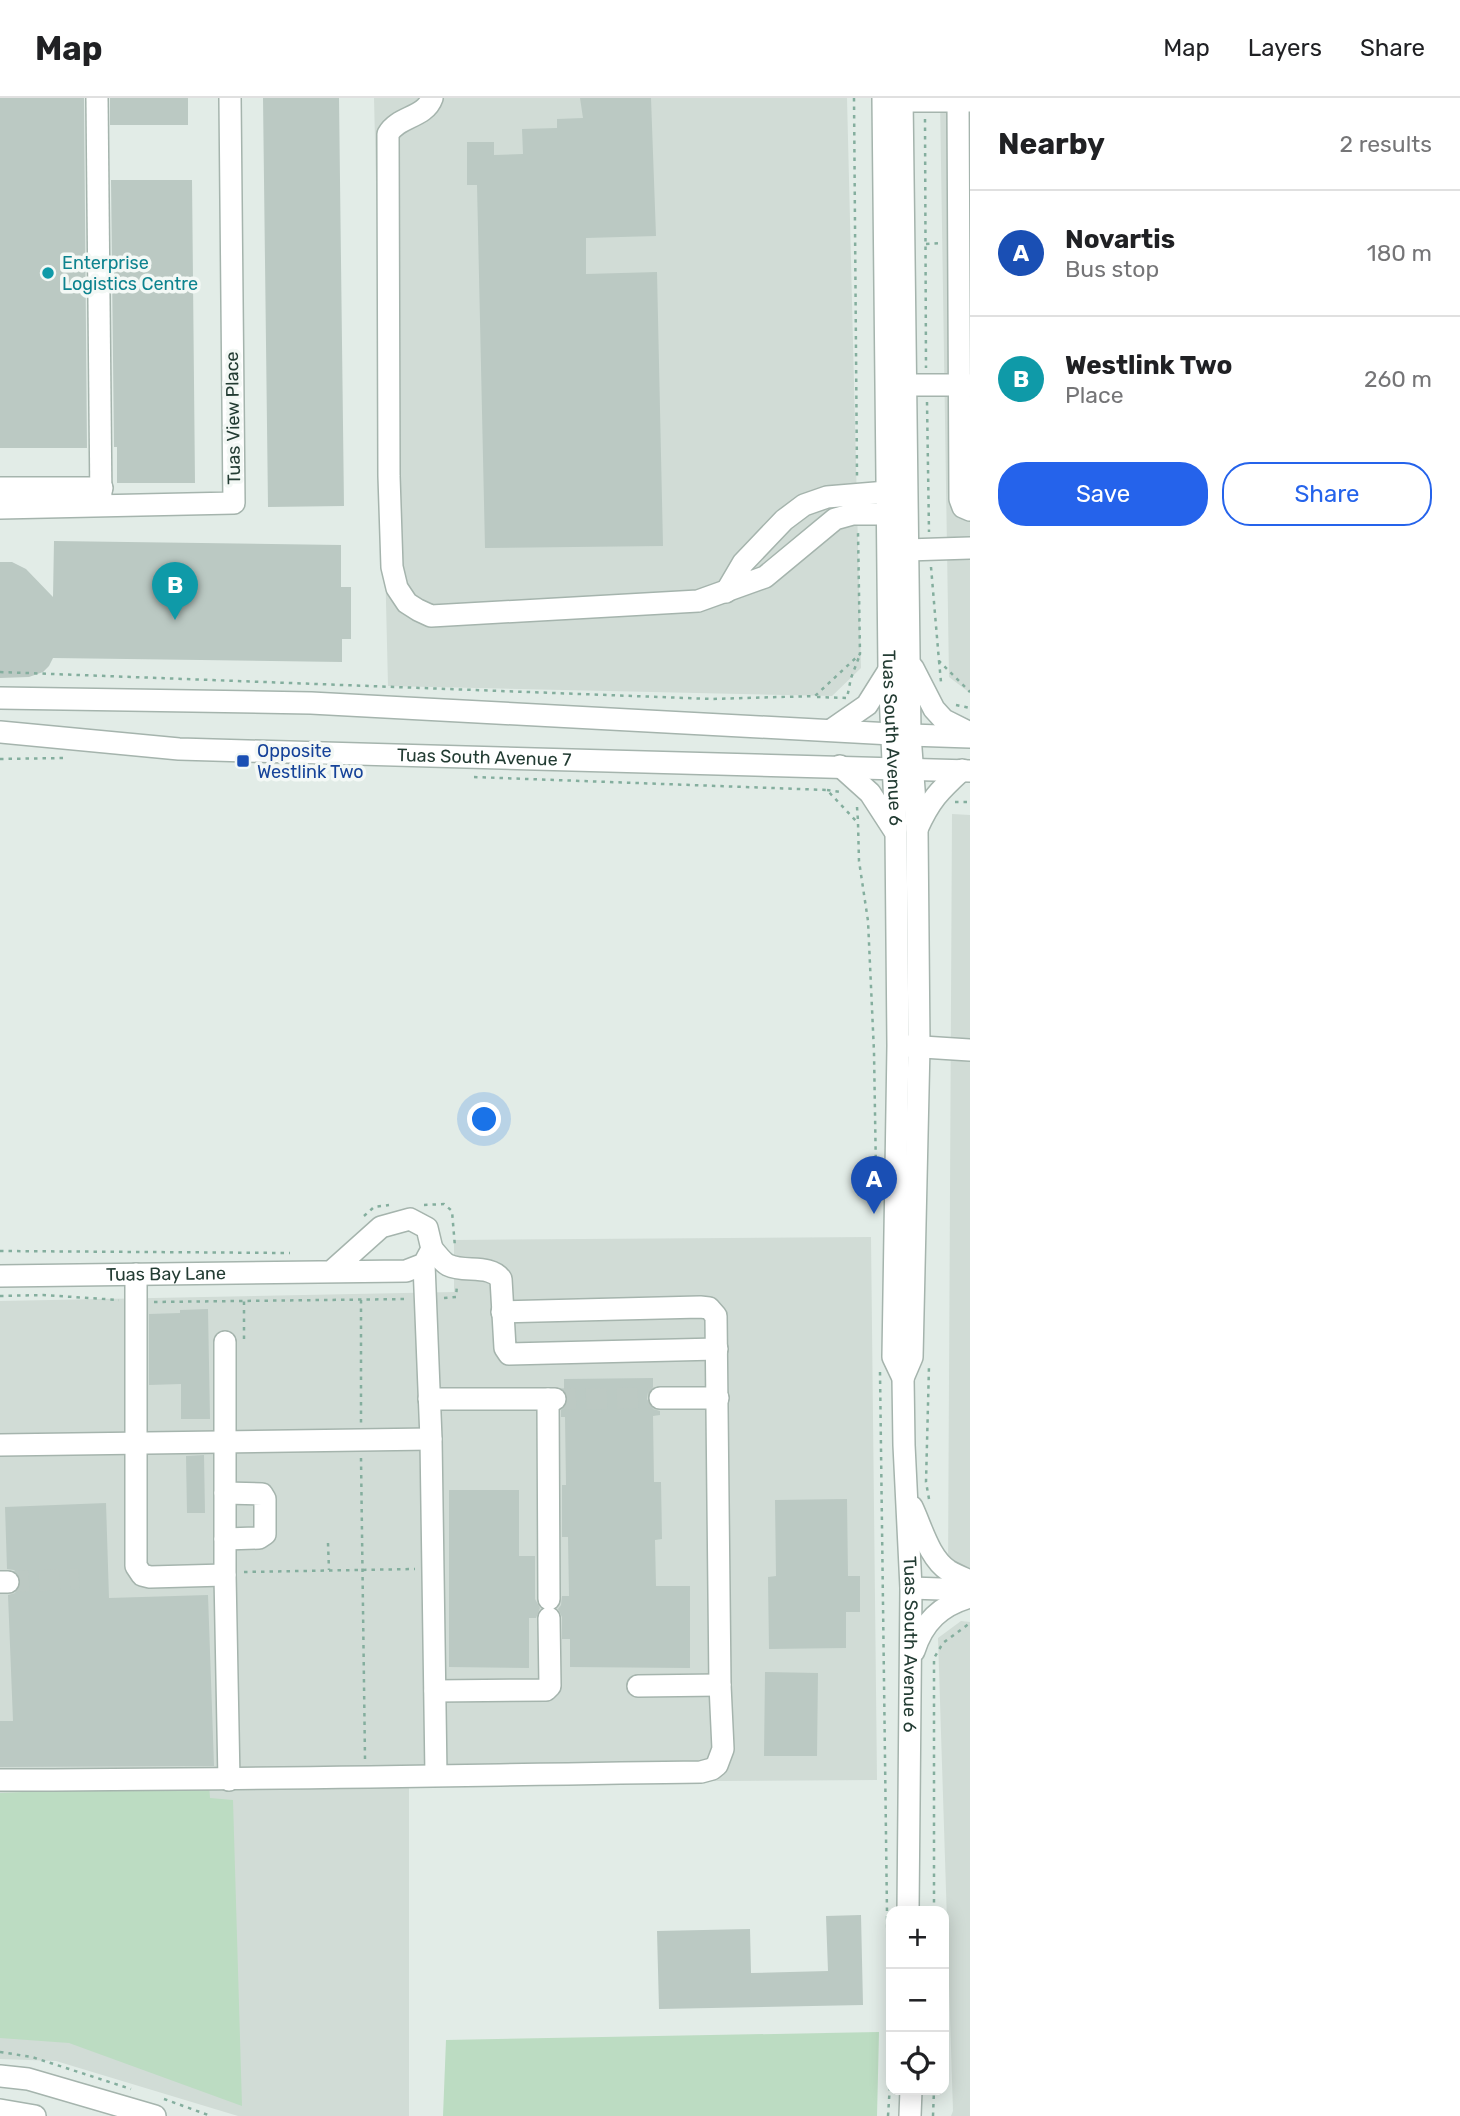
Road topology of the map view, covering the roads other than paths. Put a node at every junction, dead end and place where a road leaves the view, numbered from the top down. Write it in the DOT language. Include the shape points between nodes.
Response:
graph roads {
  1 [pos="97,98"];
  2 [pos="230,98"];
  3 [pos="432,98"];
  4 [pos="895,99"];
  5 [pos="962,100"];
  6 [pos="905,385"];
  7 [pos="965,385"];
  8 [pos="0,488"];
  9 [pos="887,492"];
  10 [pos="102,497"];
  11 [pos="827,497"];
  12 [pos="857,504"];
  13 [pos="0,508"];
  14 [pos="970,510"];
  15 [pos="887,514"];
  16 [pos="835,519"];
  17 [pos="970,548"];
  18 [pos="907,550"];
  19 [pos="726,592"];
  20 [pos="909,660"];
  21 [pos="889,669"];
  22 [pos="0,698"];
  23 [pos="831,730"];
  24 [pos="0,732"];
  25 [pos="900,735"];
  26 [pos="970,735"];
  27 [pos="840,766"];
  28 [pos="903,768"];
  29 [pos="966,771"];
  30 [pos="906,831"];
  31 [pos="908,1046"];
  32 [pos="970,1050"];
  33 [pos="428,1256"];
  34 [pos="333,1270"];
  35 [pos="136,1273"];
  36 [pos="0,1276"];
  37 [pos="502,1312"];
  38 [pos="225,1342"];
  39 [pos="717,1349"];
  40 [pos="660,1398"];
  41 [pos="718,1398"];
  42 [pos="429,1399"];
  43 [pos="431,1439"];
  44 [pos="225,1442"];
  45 [pos="135,1443"];
  46 [pos="0,1445"];
  47 [pos="225,1493"];
  48 [pos="907,1495"];
  49 [pos="225,1539"];
  50 [pos="234,1573"];
  51 [pos="970,1581"];
  52 [pos="911,1588"];
  53 [pos="970,1590"];
  54 [pos="970,1597"];
  55 [pos="911,1659"];
  56 [pos="720,1685"];
  57 [pos="638,1686"];
  58 [pos="435,1691"];
  59 [pos="436,1775"];
  60 [pos="0,1780"];
  61 [pos="229,1780"];
  62 [pos="908,1906"];
  63 [pos="0,2076"];
  64 [pos="911,2095"];
  65 [pos="157,2107"];
  66 [pos="0,2110"];
  67 [pos="35,2116"];
  68 [pos="910,2116"];
  1 -- 10 [label="street"];
  2 -- 10 [label="street, Tuas View Place" via="234,503"];
  3 -- 19 [label="street" via="429,106 397,123 388,135 388,476 397,588 407,603 431,615 698,601"];
  4 -- 5 [label="street"];
  4 -- 6 [label="street, Tuas South Avenue 6"];
  4 -- 9 [label="street, Tuas South Avenue 6"];
  5 -- 7 [label="street"];
  6 -- 7 [label="street"];
  6 -- 18 [label="street, Tuas South Avenue 6"];
  7 -- 14 [label="street" via="960,499"];
  8 -- 10 [label="street"];
  9 -- 12 [label="street"];
  9 -- 15 [label="street, Tuas South Avenue 6"];
  10 -- 13 [label="street, Tuas View Place"];
  11 -- 12 [label="street"];
  11 -- 16 [label="street"];
  11 -- 19 [label="street" via="804,505 783,520 743,563"];
  12 -- 15 [label="street"];
  12 -- 16 [label="street"];
  15 -- 21 [label="street, Tuas South Avenue 6"];
  16 -- 19 [label="street" via="765,577"];
  17 -- 18 [label="street"];
  18 -- 20 [label="street, Tuas South Avenue 6"];
  20 -- 25 [label="street, Tuas South Avenue 6"];
  20 -- 26 [label="street" via="934,709"];
  21 -- 23 [label="street" via="867,705"];
  21 -- 25 [label="street, Tuas South Avenue 6"];
  22 -- 23 [label="street" via="311,703"];
  23 -- 25 [label="street"];
  24 -- 27 [label="street, Tuas South Avenue 7" via="179,749"];
  25 -- 26 [label="street"];
  25 -- 28 [label="street, Tuas South Avenue 6"];
  27 -- 28 [label="street, Tuas South Avenue 7"];
  27 -- 30 [label="street"];
  28 -- 29 [label="street, Tuas South Avenue 7"];
  28 -- 30 [label="street, Tuas South Avenue 6"];
  29 -- 30 [label="street" via="942,788"];
  30 -- 31 [label="street, Tuas South Avenue 6"];
  31 -- 32 [label="street"];
  31 -- 48 [label="street, Tuas South Avenue 6" via="893,1357 903,1378"];
  33 -- 34 [label="street, Tuas Bay Lane" via="406,1270"];
  33 -- 34 [label="street" via="427,1228 410,1219 381,1227"];
  33 -- 37 [label="street" via="498,1275"];
  33 -- 42 [label="street"];
  34 -- 35 [label="street, Tuas Bay Lane"];
  35 -- 36 [label="street, Tuas Bay Lane"];
  35 -- 45 [label="street"];
  37 -- 39 [label="street" via="709,1308 716,1316"];
  37 -- 39 [label="street" via="505,1348 513,1356"];
  38 -- 44 [label="street"];
  39 -- 41 [label="street"];
  40 -- 41 [label="street"];
  41 -- 56 [label="street"];
  42 -- 43 [label="street"];
  42 -- 58 [label="street" via="552,1399 550,1686 546,1690"];
  43 -- 44 [label="street"];
  43 -- 58 [label="street"];
  44 -- 45 [label="street"];
  44 -- 47 [label="street"];
  45 -- 46 [label="street"];
  45 -- 50 [label="street" via="136,1566 142,1575"];
  47 -- 49 [label="street"];
  47 -- 49 [label="street" via="262,1494 265,1499 265,1534"];
  48 -- 51 [label="street" via="941,1564"];
  48 -- 52 [label="street, Tuas South Avenue 6"];
  49 -- 50 [label="street"];
  50 -- 61 [label="street"];
  52 -- 53 [label="street"];
  52 -- 55 [label="street, Tuas South Avenue 6"];
  54 -- 55 [label="street" via="942,1609 919,1634"];
  55 -- 62 [label="street, Tuas South Avenue 6"];
  56 -- 57 [label="street"];
  56 -- 59 [label="street" via="723,1749 712,1769"];
  58 -- 59 [label="street"];
  59 -- 61 [label="street"];
  60 -- 61 [label="street"];
  63 -- 65 [label="street"];
  64 -- 68 [label="street"];
  66 -- 67 [label="street"];
}
